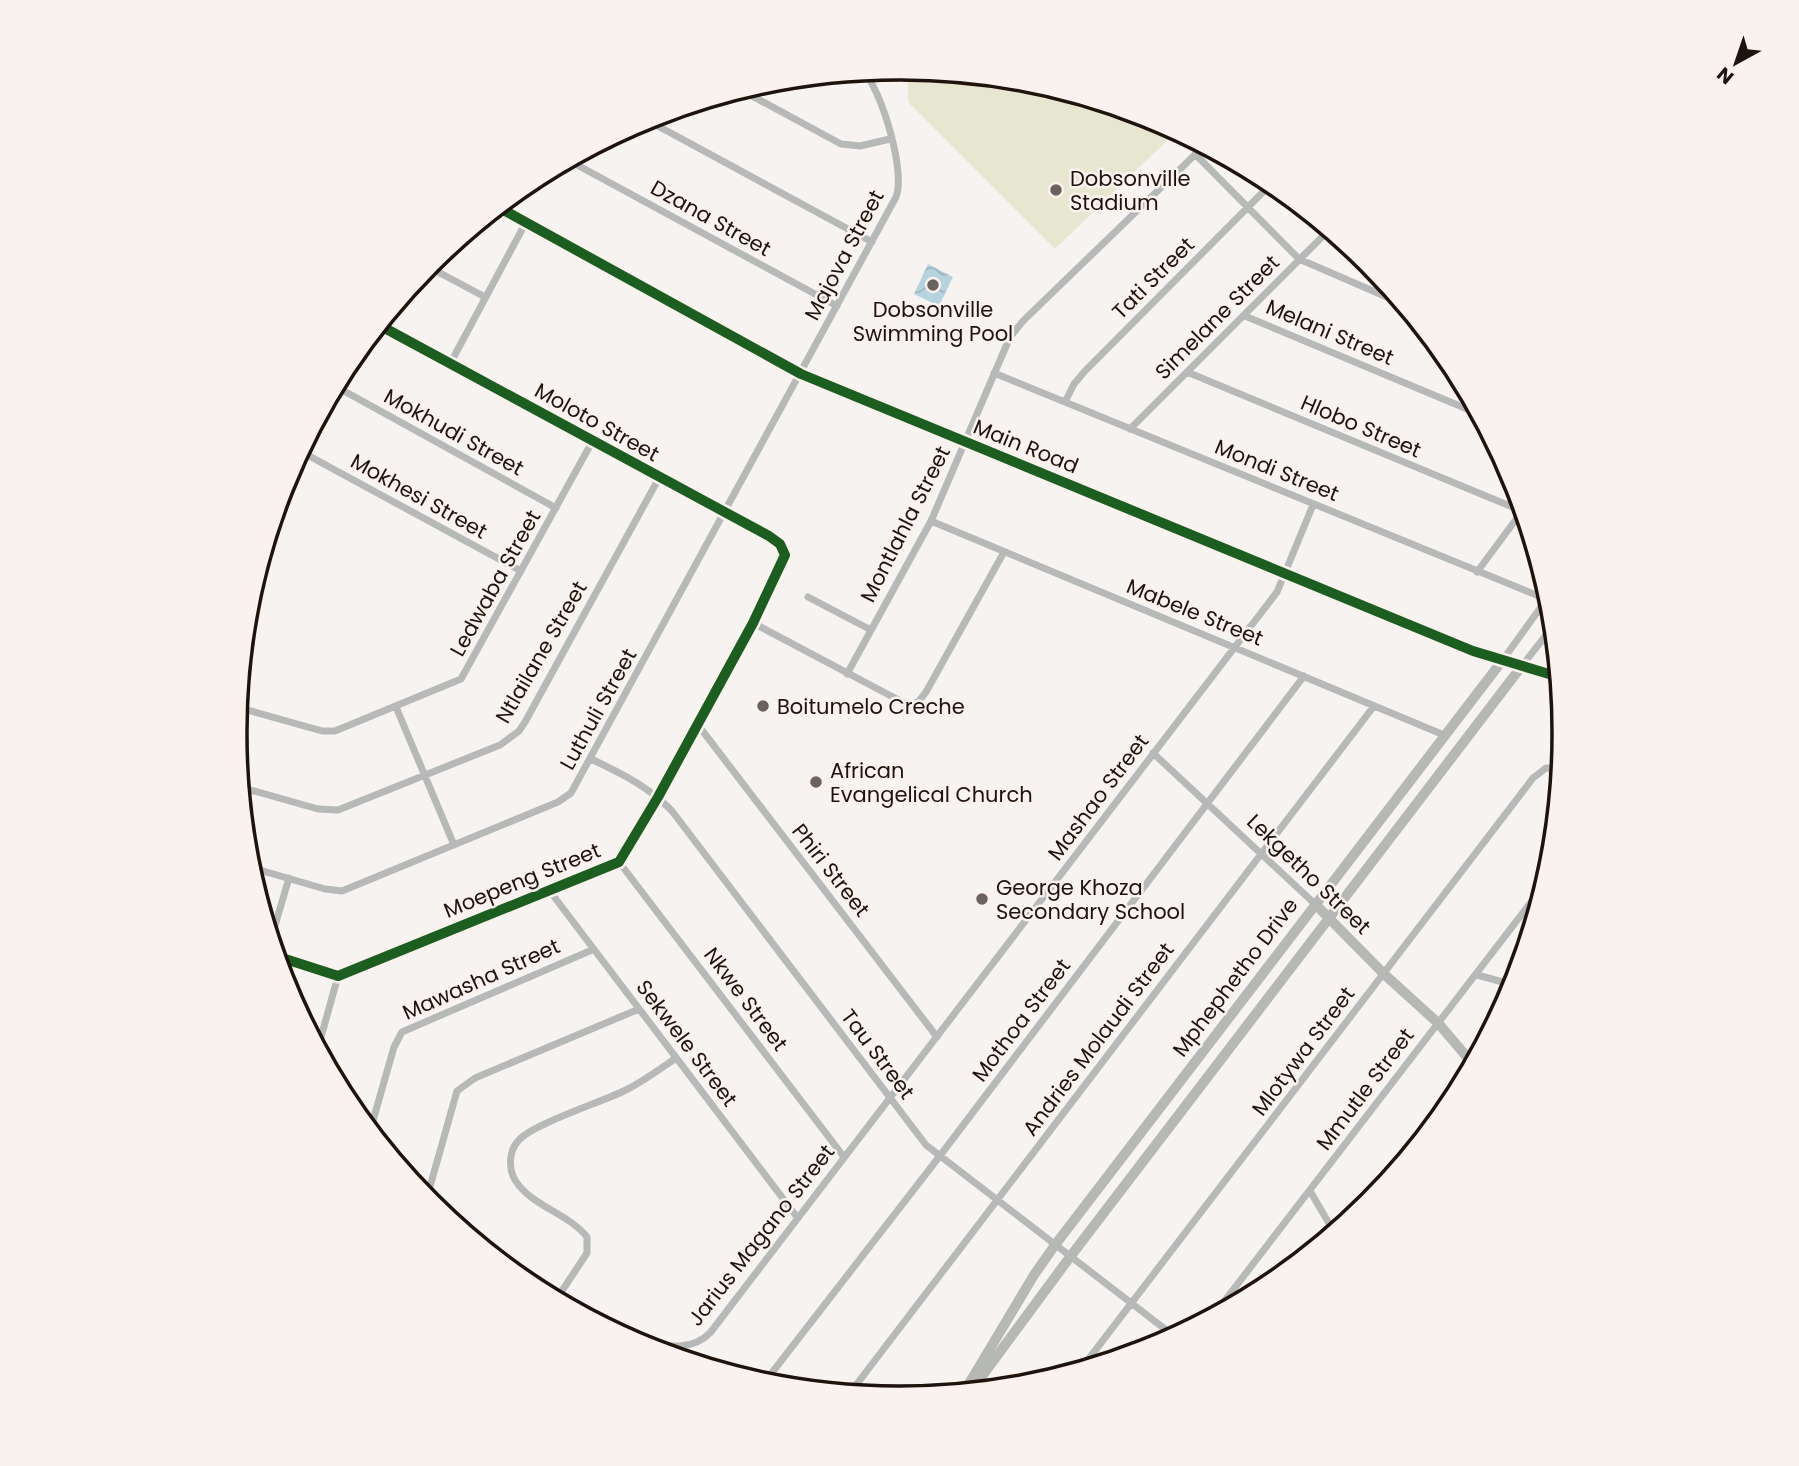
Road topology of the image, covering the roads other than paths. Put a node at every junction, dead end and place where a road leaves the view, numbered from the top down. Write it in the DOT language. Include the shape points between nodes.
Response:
graph roads {
  1 [pos="870,81"];
  2 [pos="754,97"];
  3 [pos="659,127"];
  4 [pos="890,139"];
  5 [pos="1195,154"];
  6 [pos="578,165"];
  7 [pos="1264,191"];
  8 [pos="1247,207"];
  9 [pos="507,211"];
  10 [pos="526,222"];
  11 [pos="1323,236"];
  12 [pos="872,242"];
  13 [pos="1299,259"];
  14 [pos="438,272"];
  15 [pos="1383,295"];
  16 [pos="485,297"];
  17 [pos="836,306"];
  18 [pos="1244,316"];
  19 [pos="387,330"];
  20 [pos="450,364"];
  21 [pos="1187,372"];
  22 [pos="994,373"];
  23 [pos="801,374"];
  24 [pos="344,391"];
  25 [pos="1065,402"];
  26 [pos="1466,408"];
  27 [pos="1130,429"];
  28 [pos="592,442"];
  29 [pos="967,443"];
  30 [pos="309,456"];
  31 [pos="659,478"];
  32 [pos="1313,505"];
  33 [pos="1511,506"];
  34 [pos="556,508"];
  35 [pos="725,513"];
  36 [pos="1516,520"];
  37 [pos="932,522"];
  38 [pos="1004,552"];
  39 [pos="784,561"];
  40 [pos="521,571"];
  41 [pos="1477,572"];
  42 [pos="1284,573"];
  43 [pos="1536,594"];
  44 [pos="808,597"];
  45 [pos="1540,611"];
  46 [pos="753,623"];
  47 [pos="871,630"];
  48 [pos="1544,637"];
  49 [pos="1233,646"];
  50 [pos="1502,661"];
  51 [pos="1521,667"];
  52 [pos="847,674"];
  53 [pos="1549,674"];
  54 [pos="1304,677"];
  55 [pos="1374,706"];
  56 [pos="396,707"];
  57 [pos="248,710"];
  58 [pos="698,725"];
  59 [pos="1444,735"];
  60 [pos="1153,753"];
  61 [pos="591,759"];
  62 [pos="1551,768"];
  63 [pos="426,775"];
  64 [pos="250,790"];
  65 [pos="658,797"];
  66 [pos="1208,804"];
  67 [pos="454,845"];
  68 [pos="1261,855"];
  69 [pos="619,862"];
  70 [pos="262,871"];
  71 [pos="289,878"];
  72 [pos="549,890"];
  73 [pos="1315,904"];
  74 [pos="1529,906"];
  75 [pos="1525,911"];
  76 [pos="1330,918"];
  77 [pos="276,923"];
  78 [pos="592,950"];
  79 [pos="288,960"];
  80 [pos="1384,974"];
  81 [pos="1477,975"];
  82 [pos="338,976"];
  83 [pos="1502,982"];
  84 [pos="639,1009"];
  85 [pos="1438,1023"];
  86 [pos="321,1036"];
  87 [pos="937,1037"];
  88 [pos="1466,1056"];
  89 [pos="676,1058"];
  90 [pos="891,1099"];
  91 [pos="374,1119"];
  92 [pos="844,1157"];
  93 [pos="939,1157"];
  94 [pos="430,1186"];
  95 [pos="1310,1191"];
  96 [pos="997,1201"];
  97 [pos="797,1217"];
  98 [pos="1330,1224"];
  99 [pos="1055,1245"];
  100 [pos="1070,1257"];
  101 [pos="562,1291"];
  102 [pos="1233,1294"];
  103 [pos="1131,1303"];
  104 [pos="1165,1329"];
  105 [pos="673,1345"];
  106 [pos="1091,1356"];
  107 [pos="772,1373"];
  108 [pos="971,1381"];
  109 [pos="979,1381"];
  110 [pos="857,1384"];
  1 -- 4 [label="street, Majova Street"];
  2 -- 4 [label="street" via="841,144 860,146"];
  3 -- 12 [label="street"];
  4 -- 12 [label="street, Majova Street" via="899,189"];
  5 -- 8 [label="street"];
  5 -- 22 [label="street, Montlahla Street" via="1016,329"];
  6 -- 17 [label="street, Dzana Street"];
  7 -- 8 [label="street, Tati Street"];
  8 -- 13 [label="street"];
  8 -- 25 [label="street, Tati Street" via="1085,371"];
  9 -- 10 [label="street, Main Road"];
  10 -- 16 [label="street"];
  10 -- 23 [label="street, Main Road"];
  11 -- 13 [label="street, Simelane Street"];
  12 -- 17 [label="street, Majova Street"];
  13 -- 15 [label="street"];
  13 -- 18 [label="street, Simelane Street"];
  14 -- 16 [label="street"];
  16 -- 20 [label="street"];
  17 -- 23 [label="street, Majova Street"];
  18 -- 21 [label="street, Simelane Street"];
  18 -- 26 [label="street, Melani Street"];
  19 -- 20 [label="street, Moloto Street"];
  20 -- 28 [label="street, Moloto Street"];
  21 -- 27 [label="street, Simelane Street"];
  21 -- 33 [label="street, Hlobo Street"];
  22 -- 25 [label="street, Mondi Street"];
  22 -- 29 [label="street, Montlahla Street"];
  23 -- 29 [label="street, Main Road"];
  23 -- 35 [label="street, Luthuli Street"];
  24 -- 34 [label="street, Mokhudi Street"];
  25 -- 27 [label="street, Mondi Street"];
  27 -- 32 [label="street, Mondi Street"];
  28 -- 31 [label="street, Moloto Street"];
  28 -- 34 [label="street, Ledwaba Street"];
  29 -- 37 [label="street, Montlahla Street"];
  29 -- 42 [label="street, Main Road"];
  30 -- 40 [label="street, Mokhesi Street"];
  31 -- 35 [label="street, Moloto Street"];
  31 -- 63 [label="street, Ntlailane Street" via="519,731 500,745"];
  32 -- 41 [label="street, Mondi Street"];
  32 -- 42 [label="street, Mashao Street"];
  34 -- 40 [label="street, Ledwaba Street"];
  35 -- 39 [label="street, Moloto Street" via="780,544"];
  35 -- 61 [label="street, Luthuli Street"];
  36 -- 41 [label="street"];
  37 -- 38 [label="street, Mabele Street"];
  37 -- 47 [label="street, Montlahla Street"];
  38 -- 49 [label="street, Mabele Street"];
  38 -- 52 [label="street" via="919,701 905,705"];
  39 -- 46 [label="street, Moepeng Street"];
  40 -- 56 [label="street, Ledwaba Street" via="461,679"];
  41 -- 43 [label="street, Mondi Street"];
  42 -- 49 [label="street, Mashao Street" via="1277,592"];
  42 -- 50 [label="street, Main Road"];
  44 -- 47 [label="street, Montlahla Street"];
  45 -- 50 [label="street, Mphephetho Drive"];
  46 -- 52 [label="street"];
  46 -- 58 [label="street, Moepeng Street"];
  47 -- 52 [label="street, Montlahla Street"];
  48 -- 51 [label="street, Mphephetho Drive"];
  49 -- 54 [label="street, Mabele Street"];
  49 -- 60 [label="street, Mashao Street"];
  50 -- 51 [label="street, Main Road"];
  50 -- 59 [label="street, Mphephetho Drive"];
  51 -- 53 [label="street, Main Road"];
  51 -- 76 [label="street, Mphephetho Drive"];
  54 -- 55 [label="street, Mabele Street"];
  54 -- 66 [label="street, Mothoa Street"];
  55 -- 59 [label="street, Mabele Street"];
  55 -- 68 [label="street, Andries Molaudi Street"];
  56 -- 57 [label="street, Ledwaba Street" via="328,731"];
  56 -- 63 [label="street"];
  58 -- 65 [label="street, Moepeng Street"];
  58 -- 87 [label="street, Phiri Street"];
  59 -- 73 [label="street, Mphephetho Drive"];
  60 -- 66 [label="street, Lekgetho Street"];
  60 -- 87 [label="street, Mashao Street"];
  61 -- 65 [label="street, Tau Street"];
  61 -- 67 [label="street, Luthuli Street" via="565,798"];
  62 -- 80 [label="street, Mlotywa Street" via="1533,778"];
  63 -- 64 [label="street, Ntlailane Street" via="331,811"];
  63 -- 67 [label="street"];
  65 -- 69 [label="street, Moepeng Street"];
  65 -- 90 [label="street, Tau Street"];
  66 -- 68 [label="street, Lekgetho Street"];
  66 -- 93 [label="street, Mothoa Street"];
  67 -- 71 [label="street, Luthuli Street" via="342,891"];
  68 -- 73 [label="street, Lekgetho Street"];
  68 -- 96 [label="street, Andries Molaudi Street"];
  69 -- 72 [label="street, Moepeng Street"];
  69 -- 92 [label="street, Nkwe Street"];
  70 -- 71 [label="street, Luthuli Street"];
  71 -- 77 [label="street"];
  72 -- 78 [label="street, Sekwele Street"];
  72 -- 82 [label="street, Moepeng Street"];
  73 -- 76 [label="street, Lekgetho Street"];
  73 -- 99 [label="street, Mphephetho Drive"];
  74 -- 75 [label="street, Mmutle Street"];
  75 -- 81 [label="street, Mmutle Street"];
  76 -- 80 [label="street, Lekgetho Street"];
  76 -- 100 [label="street, Mphephetho Drive"];
  78 -- 84 [label="street, Sekwele Street"];
  78 -- 91 [label="street, Mawasha Street" via="402,1032"];
  79 -- 82 [label="street"];
  80 -- 85 [label="street, Lekgetho Street"];
  80 -- 103 [label="street, Mlotywa Street"];
  81 -- 83 [label="street"];
  81 -- 85 [label="street, Mmutle Street"];
  82 -- 86 [label="street"];
  84 -- 89 [label="street, Sekwele Street"];
  84 -- 94 [label="street" via="462,1086"];
  85 -- 88 [label="street, Lekgetho Street"];
  85 -- 95 [label="street, Mmutle Street"];
  87 -- 90 [label="street, Mashao Street"];
  89 -- 97 [label="street, Sekwele Street"];
  89 -- 101 [label="street" via="626,1090 527,1133 513,1148 511,1165 520,1187 587,1237 587,1253"];
  90 -- 92 [label="street, Jarius Magano Street"];
  90 -- 93 [label="street, Tau Street"];
  92 -- 97 [label="street, Jarius Magano Street"];
  93 -- 96 [label="street, Tau Street"];
  93 -- 107 [label="street, Mothoa Street"];
  95 -- 98 [label="street"];
  95 -- 102 [label="street, Mmutle Street"];
  96 -- 99 [label="street, Tau Street"];
  96 -- 110 [label="street, Andries Molaudi Street"];
  97 -- 105 [label="street, Jarius Magano Street" via="703,1340 690,1346"];
  99 -- 100 [label="street, Tau Street"];
  99 -- 108 [label="street, Mphephetho Drive"];
  100 -- 103 [label="street, Tau Street"];
  100 -- 109 [label="street, Mphephetho Drive"];
  103 -- 104 [label="street, Tau Street"];
  103 -- 106 [label="street, Mlotywa Street"];
}
